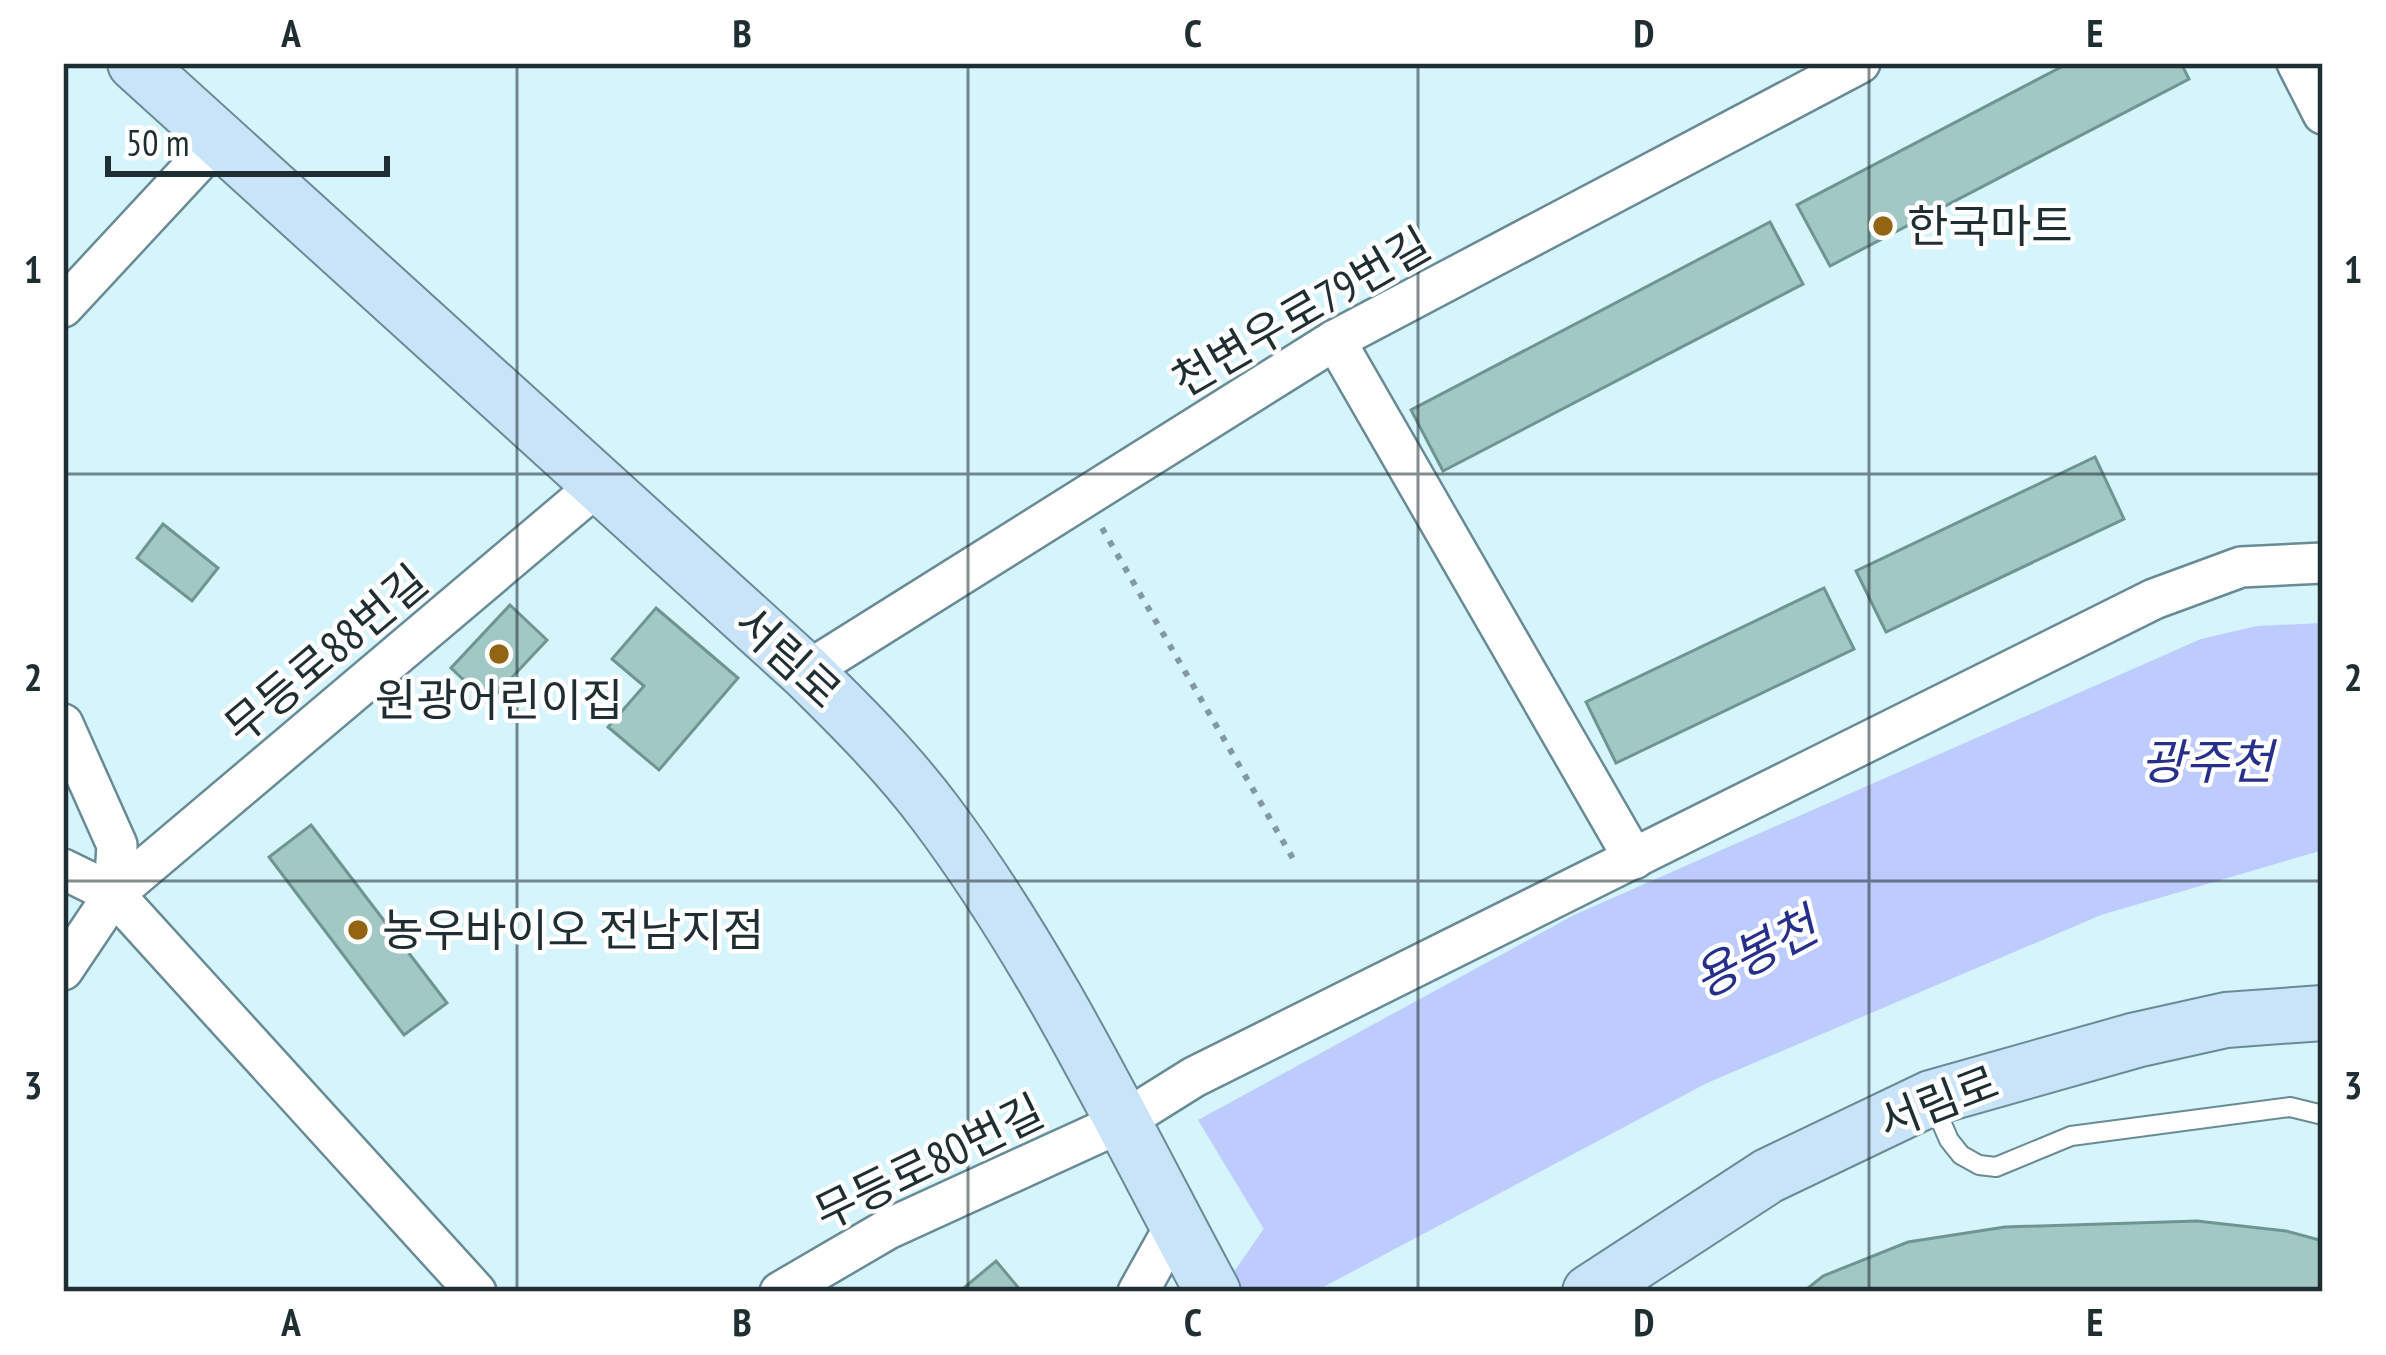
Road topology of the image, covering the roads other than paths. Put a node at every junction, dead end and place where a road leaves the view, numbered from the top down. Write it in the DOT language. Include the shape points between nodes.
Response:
graph roads {
  1 [pos="135,63"];
  2 [pos="1860,63"];
  3 [pos="2297,63"];
  4 [pos="2323,113"];
  5 [pos="220,138"];
  6 [pos="63,307"];
  7 [pos="1335,340"];
  8 [pos="598,485"];
  9 [pos="2323,562"];
  10 [pos="806,672"];
  11 [pos="63,724"];
  12 [pos="1634,859"];
  13 [pos="63,869"];
  14 [pos="113,893"];
  15 [pos="63,970"];
  16 [pos="2323,1013"];
  17 [pos="1931,1098"];
  18 [pos="2323,1114"];
  19 [pos="1122,1123"];
  20 [pos="1176,1224"];
  21 [pos="476,1292"];
  22 [pos="779,1292"];
  23 [pos="1138,1292"];
  24 [pos="1213,1292"];
  25 [pos="1590,1292"];
  1 -- 5 [label="street, 서림로"];
  2 -- 7 [label="street, 천변우로79번길"];
  3 -- 4 [label="street"];
  5 -- 6 [label="street"];
  5 -- 8 [label="street, 서림로"];
  7 -- 10 [label="street, 천변우로79번길"];
  7 -- 12 [label="street"];
  8 -- 10 [label="street, 서림로"];
  8 -- 14 [label="street, 무등로88번길"];
  9 -- 12 [label="street, 무등로80번길" via="2241,567 2198,580"];
  10 -- 19 [label="street, 서림로" via="937,814 1028,950"];
  11 -- 14 [label="street" via="117,845"];
  12 -- 19 [label="street, 무등로80번길" via="1194,1077"];
  13 -- 14 [label="street"];
  14 -- 15 [label="street, 무등로88번길"];
  14 -- 21 [label="street"];
  16 -- 17 [label="street, 서림로" via="2136,1040"];
  17 -- 18 [label="lane" via="1960,1155 1996,1167 2071,1136 2290,1107"];
  17 -- 25 [label="street, 서림로" via="1768,1176"];
  19 -- 20 [label="street, 서림로"];
  19 -- 22 [label="street, 무등로80번길" via="888,1229"];
  20 -- 23 [label="street"];
  20 -- 24 [label="street, 서림로"];
}
